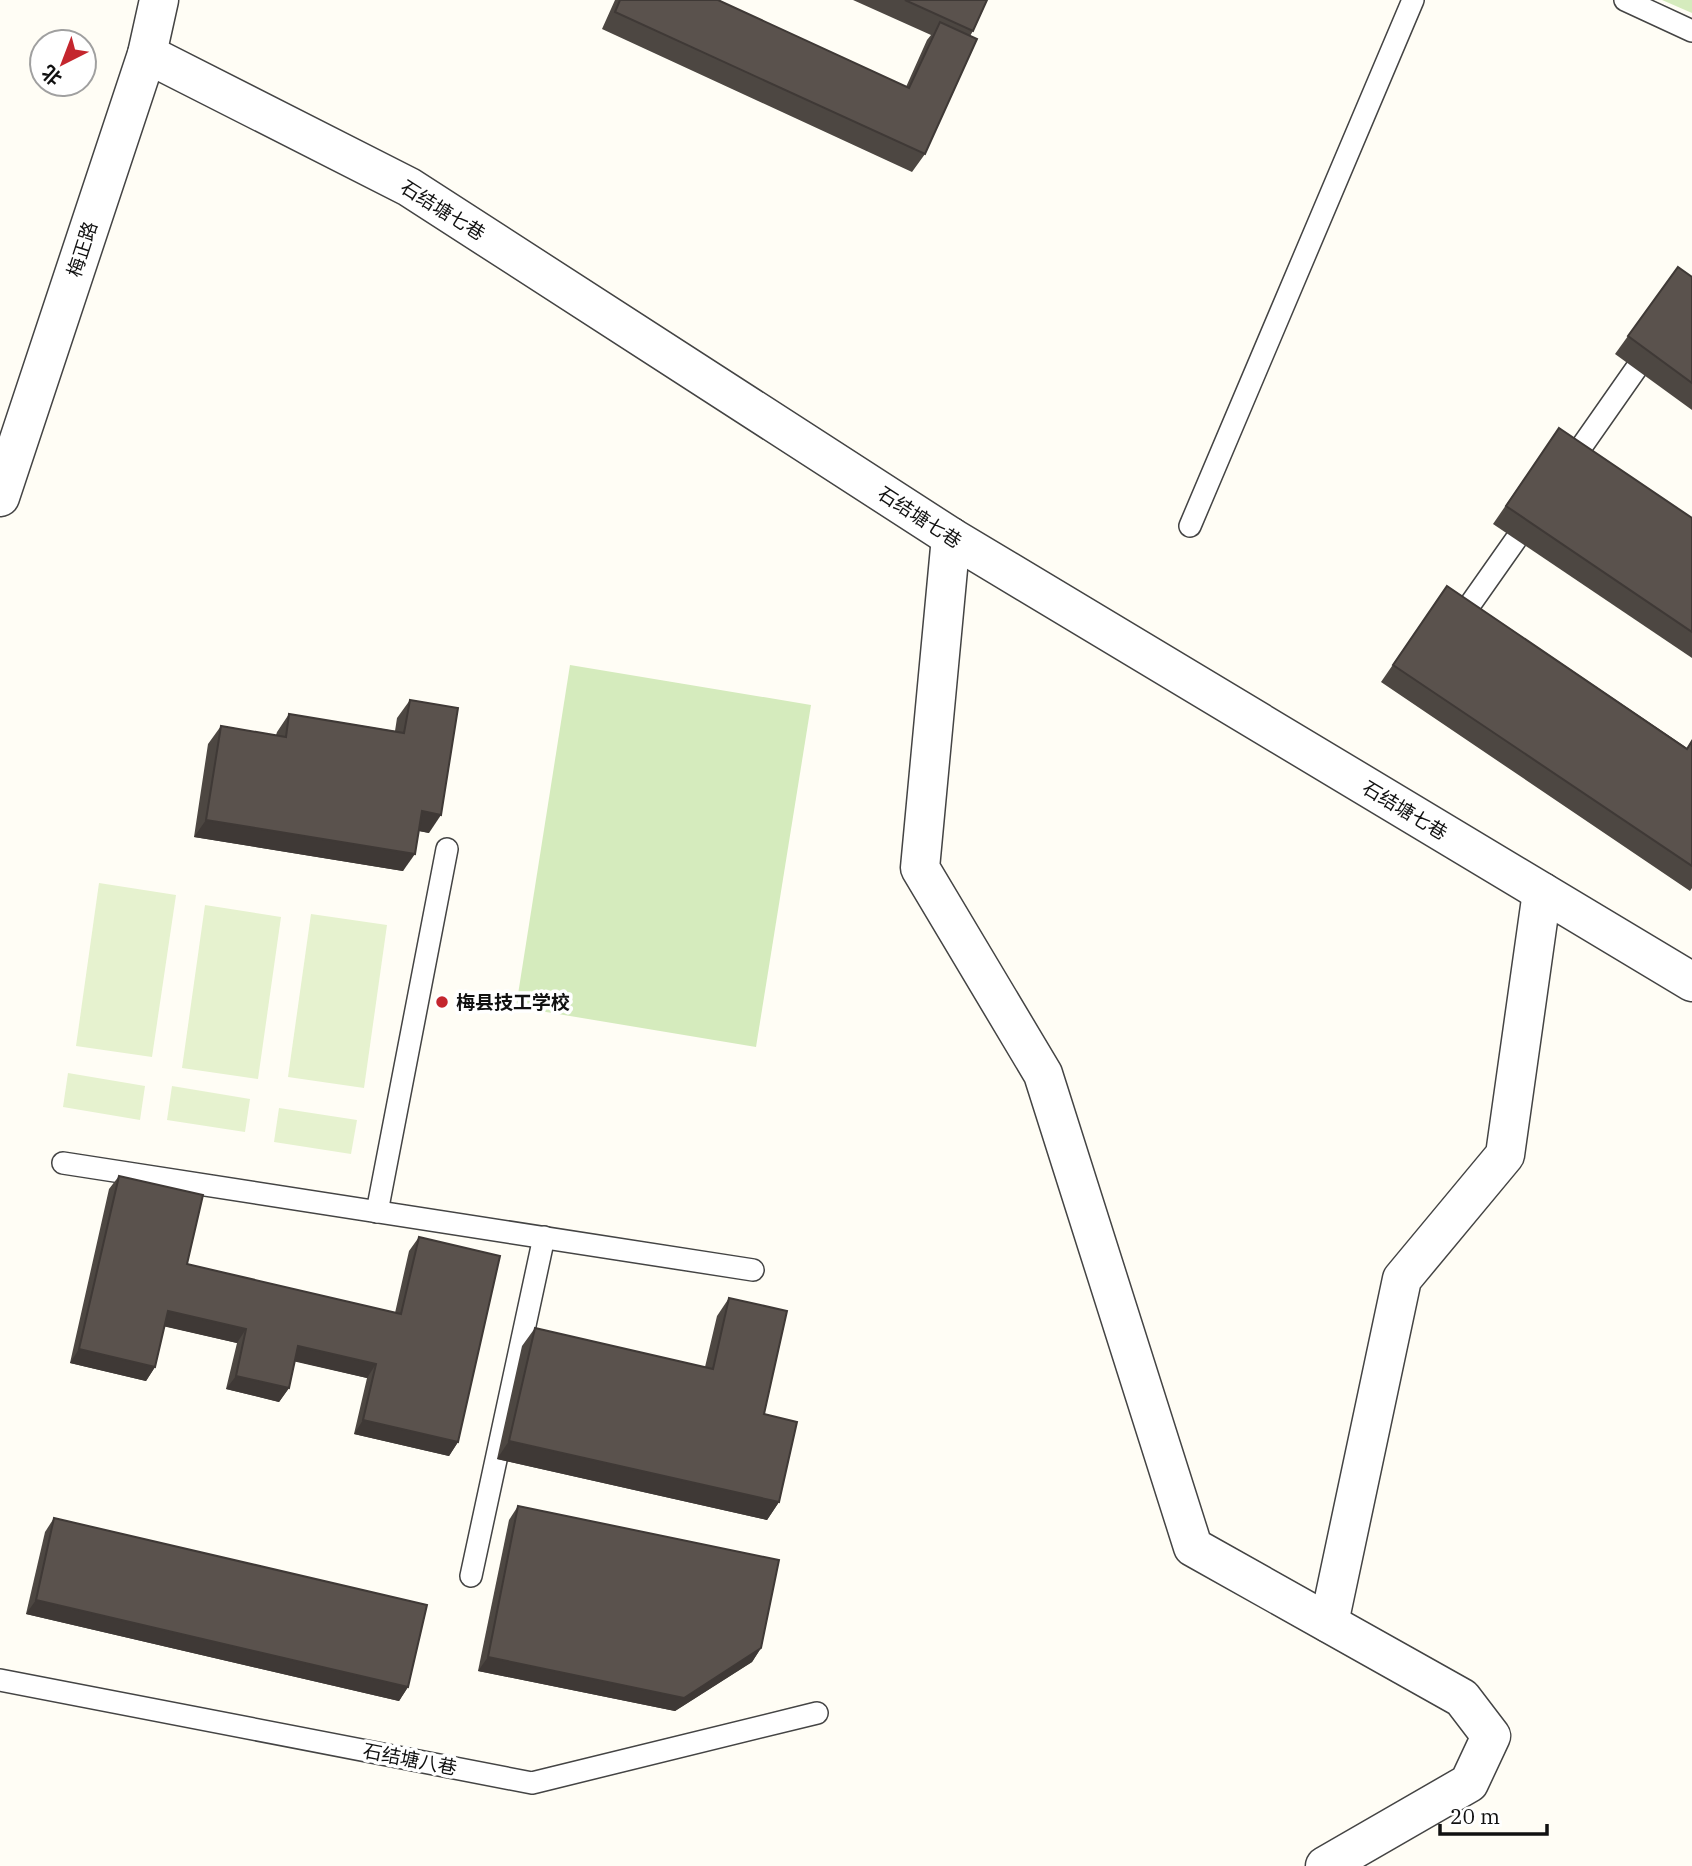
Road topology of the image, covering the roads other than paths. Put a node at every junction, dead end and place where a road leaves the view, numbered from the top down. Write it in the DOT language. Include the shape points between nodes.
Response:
graph roads {
  1 [pos="159,0"];
  2 [pos="1413,0"];
  3 [pos="1625,0"];
  4 [pos="1692,31"];
  5 [pos="147,54"];
  6 [pos="1660,335"];
  7 [pos="1558,480"];
  8 [pos="0,497"];
  9 [pos="1542,503"];
  10 [pos="1190,526"];
  11 [pos="951,537"];
  12 [pos="1447,637"];
  13 [pos="447,849"];
  14 [pos="1542,892"];
  15 [pos="1692,982"];
  16 [pos="63,1163"];
  17 [pos="377,1212"];
  18 [pos="544,1237"];
  19 [pos="753,1270"];
  20 [pos="471,1576"];
  21 [pos="1329,1623"];
  22 [pos="0,1680"];
  23 [pos="817,1713"];
  24 [pos="1325,1866"];
  1 -- 5 [label="street, 梅正路"];
  2 -- 10 [label="lane"];
  3 -- 4 [label="lane"];
  5 -- 8 [label="street, 梅正路"];
  5 -- 11 [label="street, 石结塘七巷" via="409,187"];
  6 -- 7 [label="lane"];
  9 -- 12 [label="lane"];
  11 -- 14 [label="street, 石结塘七巷"];
  11 -- 21 [label="street" via="920,868 1044,1074 1193,1547"];
  13 -- 17 [label="lane"];
  14 -- 15 [label="street, 石结塘七巷"];
  14 -- 21 [label="street" via="1505,1155 1402,1279"];
  16 -- 17 [label="lane"];
  17 -- 18 [label="lane"];
  18 -- 19 [label="lane"];
  18 -- 20 [label="lane"];
  21 -- 24 [label="street" via="1462,1698 1491,1736 1469,1783"];
  22 -- 23 [label="lane, 石结塘八巷" via="532,1783"];
}
